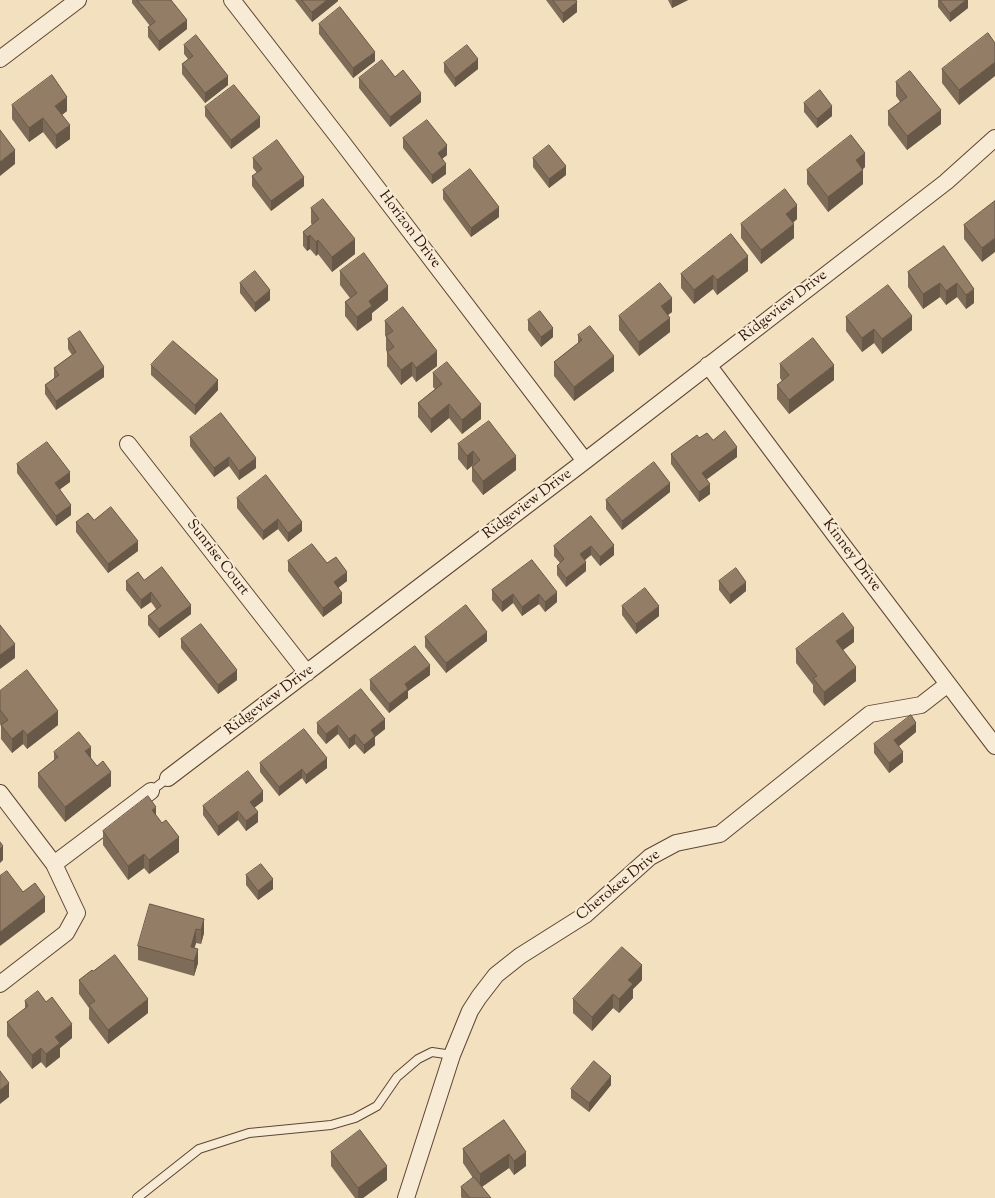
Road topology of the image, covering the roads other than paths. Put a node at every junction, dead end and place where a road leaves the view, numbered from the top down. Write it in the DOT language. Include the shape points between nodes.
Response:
graph roads {
  1 [pos="78,0"];
  2 [pos="232,0"];
  3 [pos="0,59"];
  4 [pos="995,138"];
  5 [pos="708,365"];
  6 [pos="128,444"];
  7 [pos="585,462"];
  8 [pos="307,673"];
  9 [pos="948,684"];
  10 [pos="995,746"];
  11 [pos="168,778"];
  12 [pos="151,791"];
  13 [pos="0,793"];
  14 [pos="54,864"];
  15 [pos="0,984"];
  16 [pos="452,1055"];
  17 [pos="137,1198"];
  18 [pos="406,1198"];
  1 -- 3 [label="street"];
  2 -- 7 [label="street, Horizon Drive"];
  4 -- 5 [label="street, Ridgeview Drive" via="946,182"];
  5 -- 7 [label="street, Ridgeview Drive"];
  5 -- 9 [label="street, Kinney Drive"];
  6 -- 8 [label="street, Sunrise Court"];
  7 -- 8 [label="street, Ridgeview Drive"];
  8 -- 11 [label="street, Ridgeview Drive"];
  9 -- 10 [label="street, Kinney Drive"];
  9 -- 16 [label="street, Cherokee Drive" via="921,705 870,714 720,834 676,843 650,856 585,915 520,956 496,975 470,1011"];
  11 -- 12 [label="lane, Ridgeview Drive"];
  12 -- 14 [label="street, Ridgeview Drive"];
  13 -- 14 [label="street"];
  14 -- 15 [label="street" via="77,913 66,933"];
  16 -- 17 [label="lane" via="432,1052 418,1059 397,1077 377,1106 355,1118 331,1125 249,1133 199,1149"];
  16 -- 18 [label="street, Cherokee Drive"];
}
